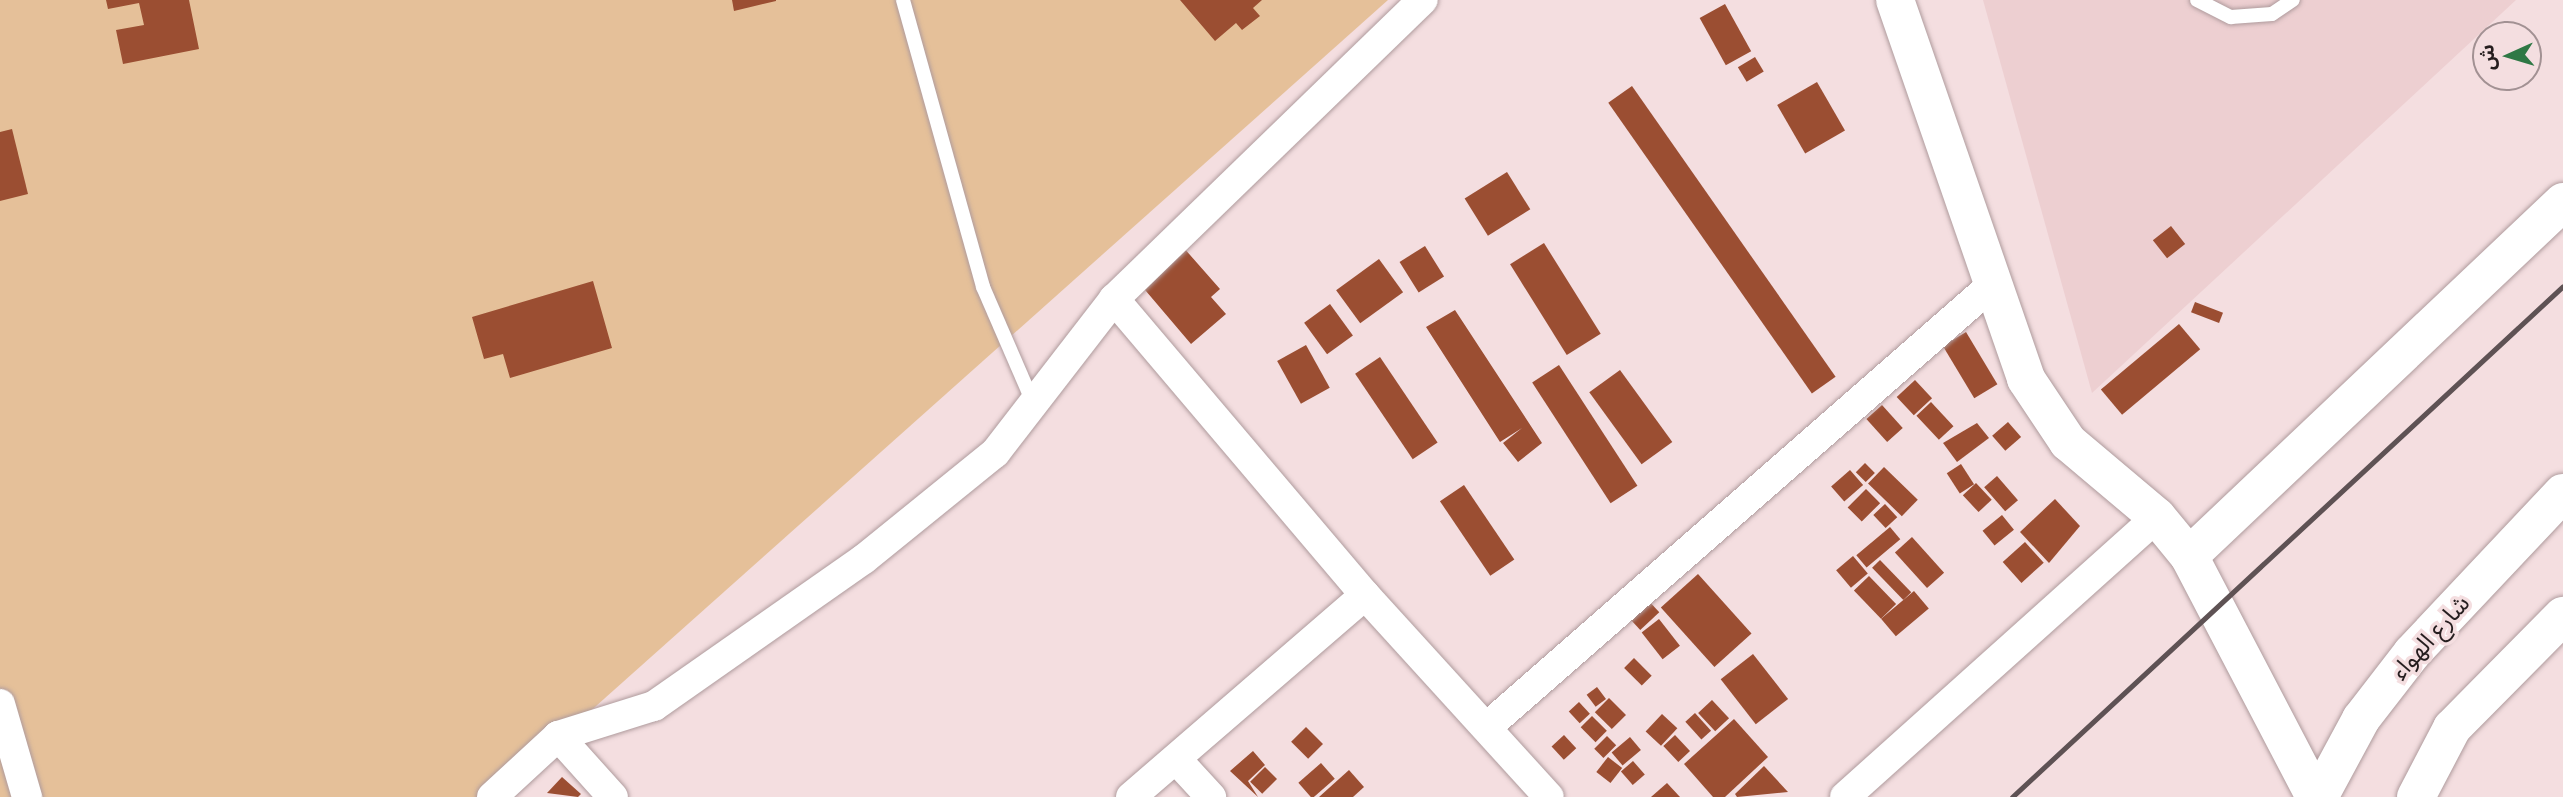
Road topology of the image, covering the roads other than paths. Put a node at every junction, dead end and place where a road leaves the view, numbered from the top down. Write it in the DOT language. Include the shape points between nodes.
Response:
graph roads {
  1 [pos="904,0"];
  2 [pos="1423,0"];
  3 [pos="1895,0"];
  4 [pos="2197,0"];
  5 [pos="2293,0"];
  6 [pos="2563,202"];
  7 [pos="1992,285"];
  8 [pos="1114,299"];
  9 [pos="1035,407"];
  10 [pos="2563,493"];
  11 [pos="2157,517"];
  12 [pos="2189,556"];
  13 [pos="1364,594"];
  14 [pos="2563,616"];
  15 [pos="0,704"];
  16 [pos="1488,727"];
  17 [pos="558,736"];
  18 [pos="1175,759"];
  19 [pos="27,797"];
  20 [pos="492,797"];
  21 [pos="613,797"];
  22 [pos="1131,797"];
  23 [pos="1211,797"];
  24 [pos="1549,797"];
  25 [pos="1845,797"];
  26 [pos="2317,797"];
  27 [pos="2416,797"];
  1 -- 9 [label="lane" via="983,287"];
  2 -- 8 [label="street"];
  3 -- 7 [label="street"];
  4 -- 5 [label="lane" via="2231,17 2272,14"];
  6 -- 12 [label="street"];
  7 -- 11 [label="street" via="2046,417"];
  7 -- 16 [label="street"];
  8 -- 9 [label="street"];
  8 -- 13 [label="street"];
  9 -- 17 [label="street" via="995,453 864,559 654,706"];
  10 -- 26 [label="street, شارع الهواء" via="2412,653 2361,719"];
  11 -- 12 [label="street"];
  11 -- 25 [label="street"];
  12 -- 26 [label="street"];
  13 -- 16 [label="street"];
  13 -- 18 [label="street"];
  14 -- 27 [label="street" via="2452,728"];
  15 -- 19 [label="street"];
  16 -- 24 [label="street"];
  17 -- 20 [label="street"];
  17 -- 21 [label="street"];
  18 -- 22 [label="street"];
  18 -- 23 [label="street"];
}
